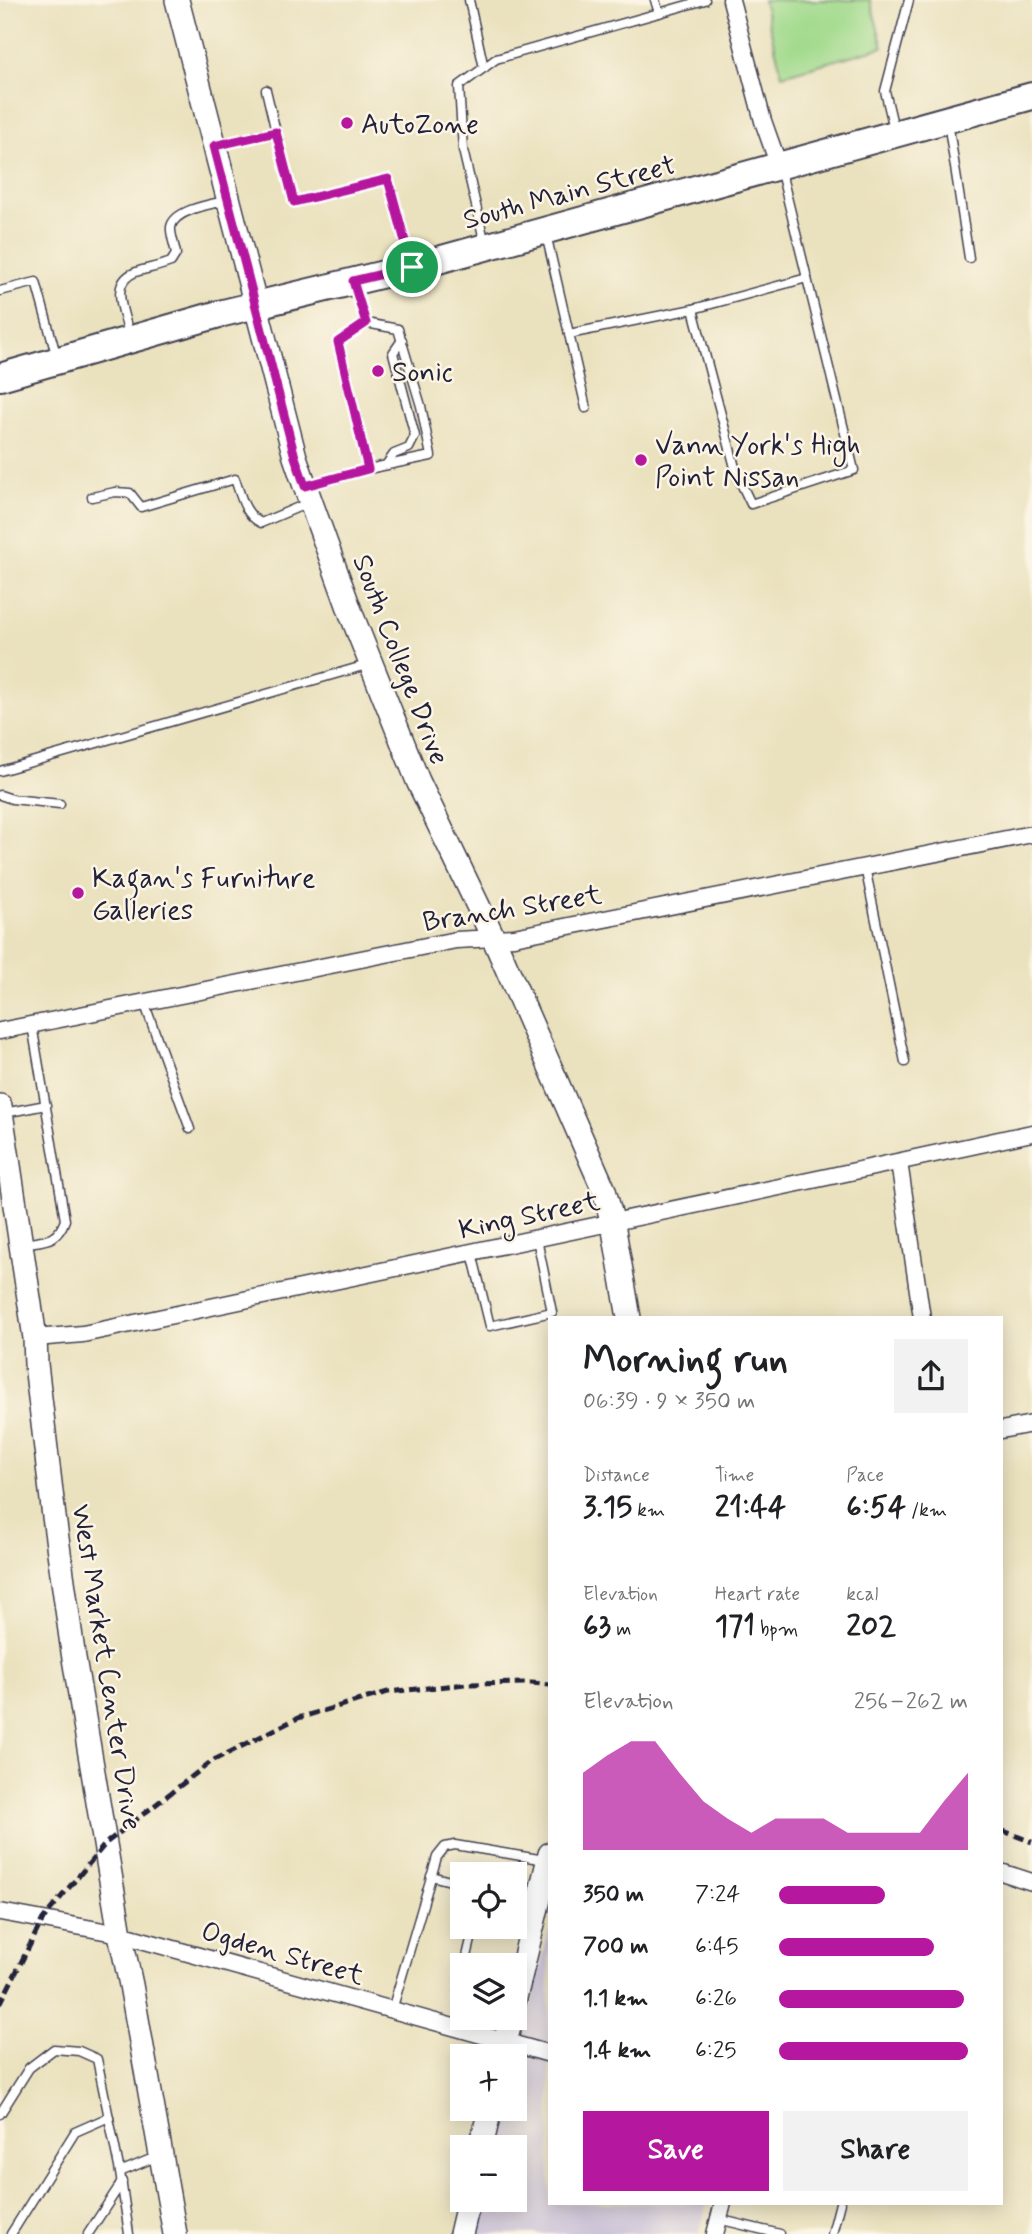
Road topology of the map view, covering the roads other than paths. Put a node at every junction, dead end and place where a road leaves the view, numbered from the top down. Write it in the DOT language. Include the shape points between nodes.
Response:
graph roads {
  1 [pos="177,0"];
  2 [pos="469,0"];
  3 [pos="655,0"];
  4 [pos="705,0"];
  5 [pos="731,0"];
  6 [pos="909,0"];
  7 [pos="659,13"];
  8 [pos="484,68"];
  9 [pos="266,90"];
  10 [pos="1032,96"];
  11 [pos="948,119"];
  12 [pos="276,132"];
  13 [pos="895,134"];
  14 [pos="214,146"];
  15 [pos="779,166"];
  16 [pos="228,200"];
  17 [pos="545,230"];
  18 [pos="486,247"];
  19 [pos="969,258"];
  20 [pos="412,267"];
  21 [pos="807,278"];
  22 [pos="353,281"];
  23 [pos="0,291"];
  24 [pos="257,305"];
  25 [pos="692,309"];
  26 [pos="366,323"];
  27 [pos="569,334"];
  28 [pos="130,340"];
  29 [pos="402,340"];
  30 [pos="58,361"];
  31 [pos="0,377"];
  32 [pos="586,408"];
  33 [pos="386,465"];
  34 [pos="368,469"];
  35 [pos="308,494"];
  36 [pos="92,498"];
  37 [pos="371,663"];
  38 [pos="0,771"];
  39 [pos="0,794"];
  40 [pos="60,804"];
  41 [pos="1032,834"];
  42 [pos="865,867"];
  43 [pos="494,939"];
  44 [pos="144,1002"];
  45 [pos="32,1025"];
  46 [pos="0,1031"];
  47 [pos="905,1062"];
  48 [pos="46,1105"];
  49 [pos="1,1110"];
  50 [pos="190,1129"];
  51 [pos="1032,1133"];
  52 [pos="899,1162"];
  53 [pos="6,1180"];
  54 [pos="613,1224"];
  55 [pos="537,1240"];
  56 [pos="22,1244"];
  57 [pos="472,1253"];
  58 [pos="552,1315"];
  59 [pos="629,1316"];
  60 [pos="922,1316"];
  61 [pos="35,1338"];
  62 [pos="1032,1424"];
  63 [pos="1003,1430"];
  64 [pos="548,1858"];
  65 [pos="548,1862"];
  66 [pos="1003,1873"];
  67 [pos="431,1876"];
  68 [pos="450,1881"];
  69 [pos="1032,1882"];
  70 [pos="0,1912"];
  71 [pos="120,1934"];
  72 [pos="526,1953"];
  73 [pos="392,2010"];
  74 [pos="489,2044"];
  75 [pos="527,2052"];
  76 [pos="548,2054"];
  77 [pos="0,2114"];
  78 [pos="109,2117"];
  79 [pos="161,2155"];
  80 [pos="120,2172"];
  81 [pos="122,2182"];
  82 [pos="839,2205"];
  83 [pos="466,2212"];
  84 [pos="719,2219"];
  85 [pos="11,2234"];
  86 [pos="88,2234"];
  87 [pos="129,2234"];
  88 [pos="175,2234"];
  89 [pos="461,2234"];
  90 [pos="780,2234"];
  91 [pos="832,2234"];
  1 -- 14 [label="main road, South College Drive"];
  2 -- 8 [label="lane"];
  3 -- 7 [label="lane"];
  4 -- 7 [label="lane"];
  5 -- 15 [label="street"];
  6 -- 13 [label="lane" via="885,91"];
  7 -- 8 [label="lane" via="496,59"];
  8 -- 18 [label="lane" via="459,86 463,150"];
  9 -- 12 [label="lane"];
  10 -- 11 [label="main road, South Main Street"];
  11 -- 13 [label="main road, South Main Street"];
  11 -- 19 [label="lane"];
  12 -- 14 [label="lane"];
  12 -- 20 [label="lane" via="294,202 388,179"];
  13 -- 15 [label="main road, South Main Street"];
  14 -- 16 [label="main road, South College Drive"];
  15 -- 17 [label="main road, South Main Street"];
  15 -- 21 [label="lane"];
  16 -- 24 [label="main road, South College Drive"];
  16 -- 28 [label="lane" via="176,218 171,228 174,260 123,279 119,286"];
  17 -- 18 [label="main road, South Main Street"];
  17 -- 27 [label="lane"];
  18 -- 20 [label="main road, South Main Street"];
  20 -- 22 [label="main road, South Main Street"];
  21 -- 25 [label="lane"];
  21 -- 25 [label="lane" via="854,470 751,504 737,475"];
  22 -- 24 [label="main road, South Main Street"];
  22 -- 26 [label="lane"];
  23 -- 30 [label="lane" via="36,282"];
  24 -- 28 [label="main road, South Main Street"];
  24 -- 35 [label="main road, South College Drive"];
  25 -- 27 [label="lane"];
  26 -- 29 [label="lane" via="398,329"];
  26 -- 34 [label="lane" via="338,342"];
  27 -- 32 [label="lane"];
  28 -- 30 [label="main road, South Main Street"];
  29 -- 33 [label="lane" via="393,353 415,436 409,448 394,454"];
  29 -- 33 [label="lane" via="431,456"];
  30 -- 31 [label="main road, South Main Street"];
  33 -- 34 [label="lane"];
  34 -- 35 [label="lane"];
  35 -- 36 [label="lane" via="261,523 246,510 235,479 141,506 130,493"];
  35 -- 37 [label="main road, South College Drive"];
  37 -- 38 [label="lane"];
  37 -- 43 [label="main road, South College Drive" via="418,781"];
  39 -- 40 [label="lane"];
  41 -- 42 [label="street, Branch Street"];
  42 -- 43 [label="street, Branch Street"];
  42 -- 47 [label="lane"];
  43 -- 44 [label="street, Branch Street" via="456,940"];
  43 -- 54 [label="main road, South College Drive" via="604,1190"];
  44 -- 45 [label="street, Branch Street"];
  44 -- 50 [label="lane"];
  45 -- 46 [label="street, Branch Street"];
  45 -- 48 [label="lane"];
  48 -- 49 [label="lane"];
  48 -- 56 [label="lane" via="65,1220 54,1237"];
  49 -- 53 [label="main road, West Market Center Drive"];
  51 -- 52 [label="street, King Street"];
  52 -- 54 [label="street, King Street"];
  52 -- 60 [label="street"];
  53 -- 56 [label="main road, West Market Center Drive"];
  54 -- 55 [label="street, King Street"];
  54 -- 59 [label="main road, South College Drive"];
  55 -- 57 [label="street, King Street"];
  55 -- 58 [label="lane"];
  56 -- 61 [label="main road, West Market Center Drive"];
  57 -- 58 [label="lane" via="490,1326"];
  57 -- 61 [label="street, King Street" via="83,1334"];
  61 -- 71 [label="main road, West Market Center Drive" via="73,1652"];
  62 -- 63 [label="street"];
  64 -- 67 [label="lane" via="455,1845 445,1847 437,1857"];
  65 -- 72 [label="main road"];
  66 -- 69 [label="street"];
  67 -- 68 [label="lane"];
  67 -- 73 [label="lane"];
  70 -- 71 [label="street, Ogden Street"];
  71 -- 73 [label="street, Ogden Street"];
  71 -- 79 [label="main road, West Market Center Drive"];
  73 -- 74 [label="street, Ogden Street"];
  75 -- 76 [label="street, Ogden Street"];
  77 -- 78 [label="lane" via="29,2068 54,2049 79,2051 97,2059"];
  78 -- 80 [label="lane"];
  78 -- 85 [label="lane" via="75,2132"];
  79 -- 80 [label="lane"];
  79 -- 88 [label="main road, West Market Center Drive"];
  80 -- 81 [label="lane"];
  81 -- 86 [label="lane"];
  81 -- 87 [label="lane"];
  82 -- 91 [label="lane"];
  83 -- 89 [label="main road"];
  84 -- 90 [label="lane"];
}
